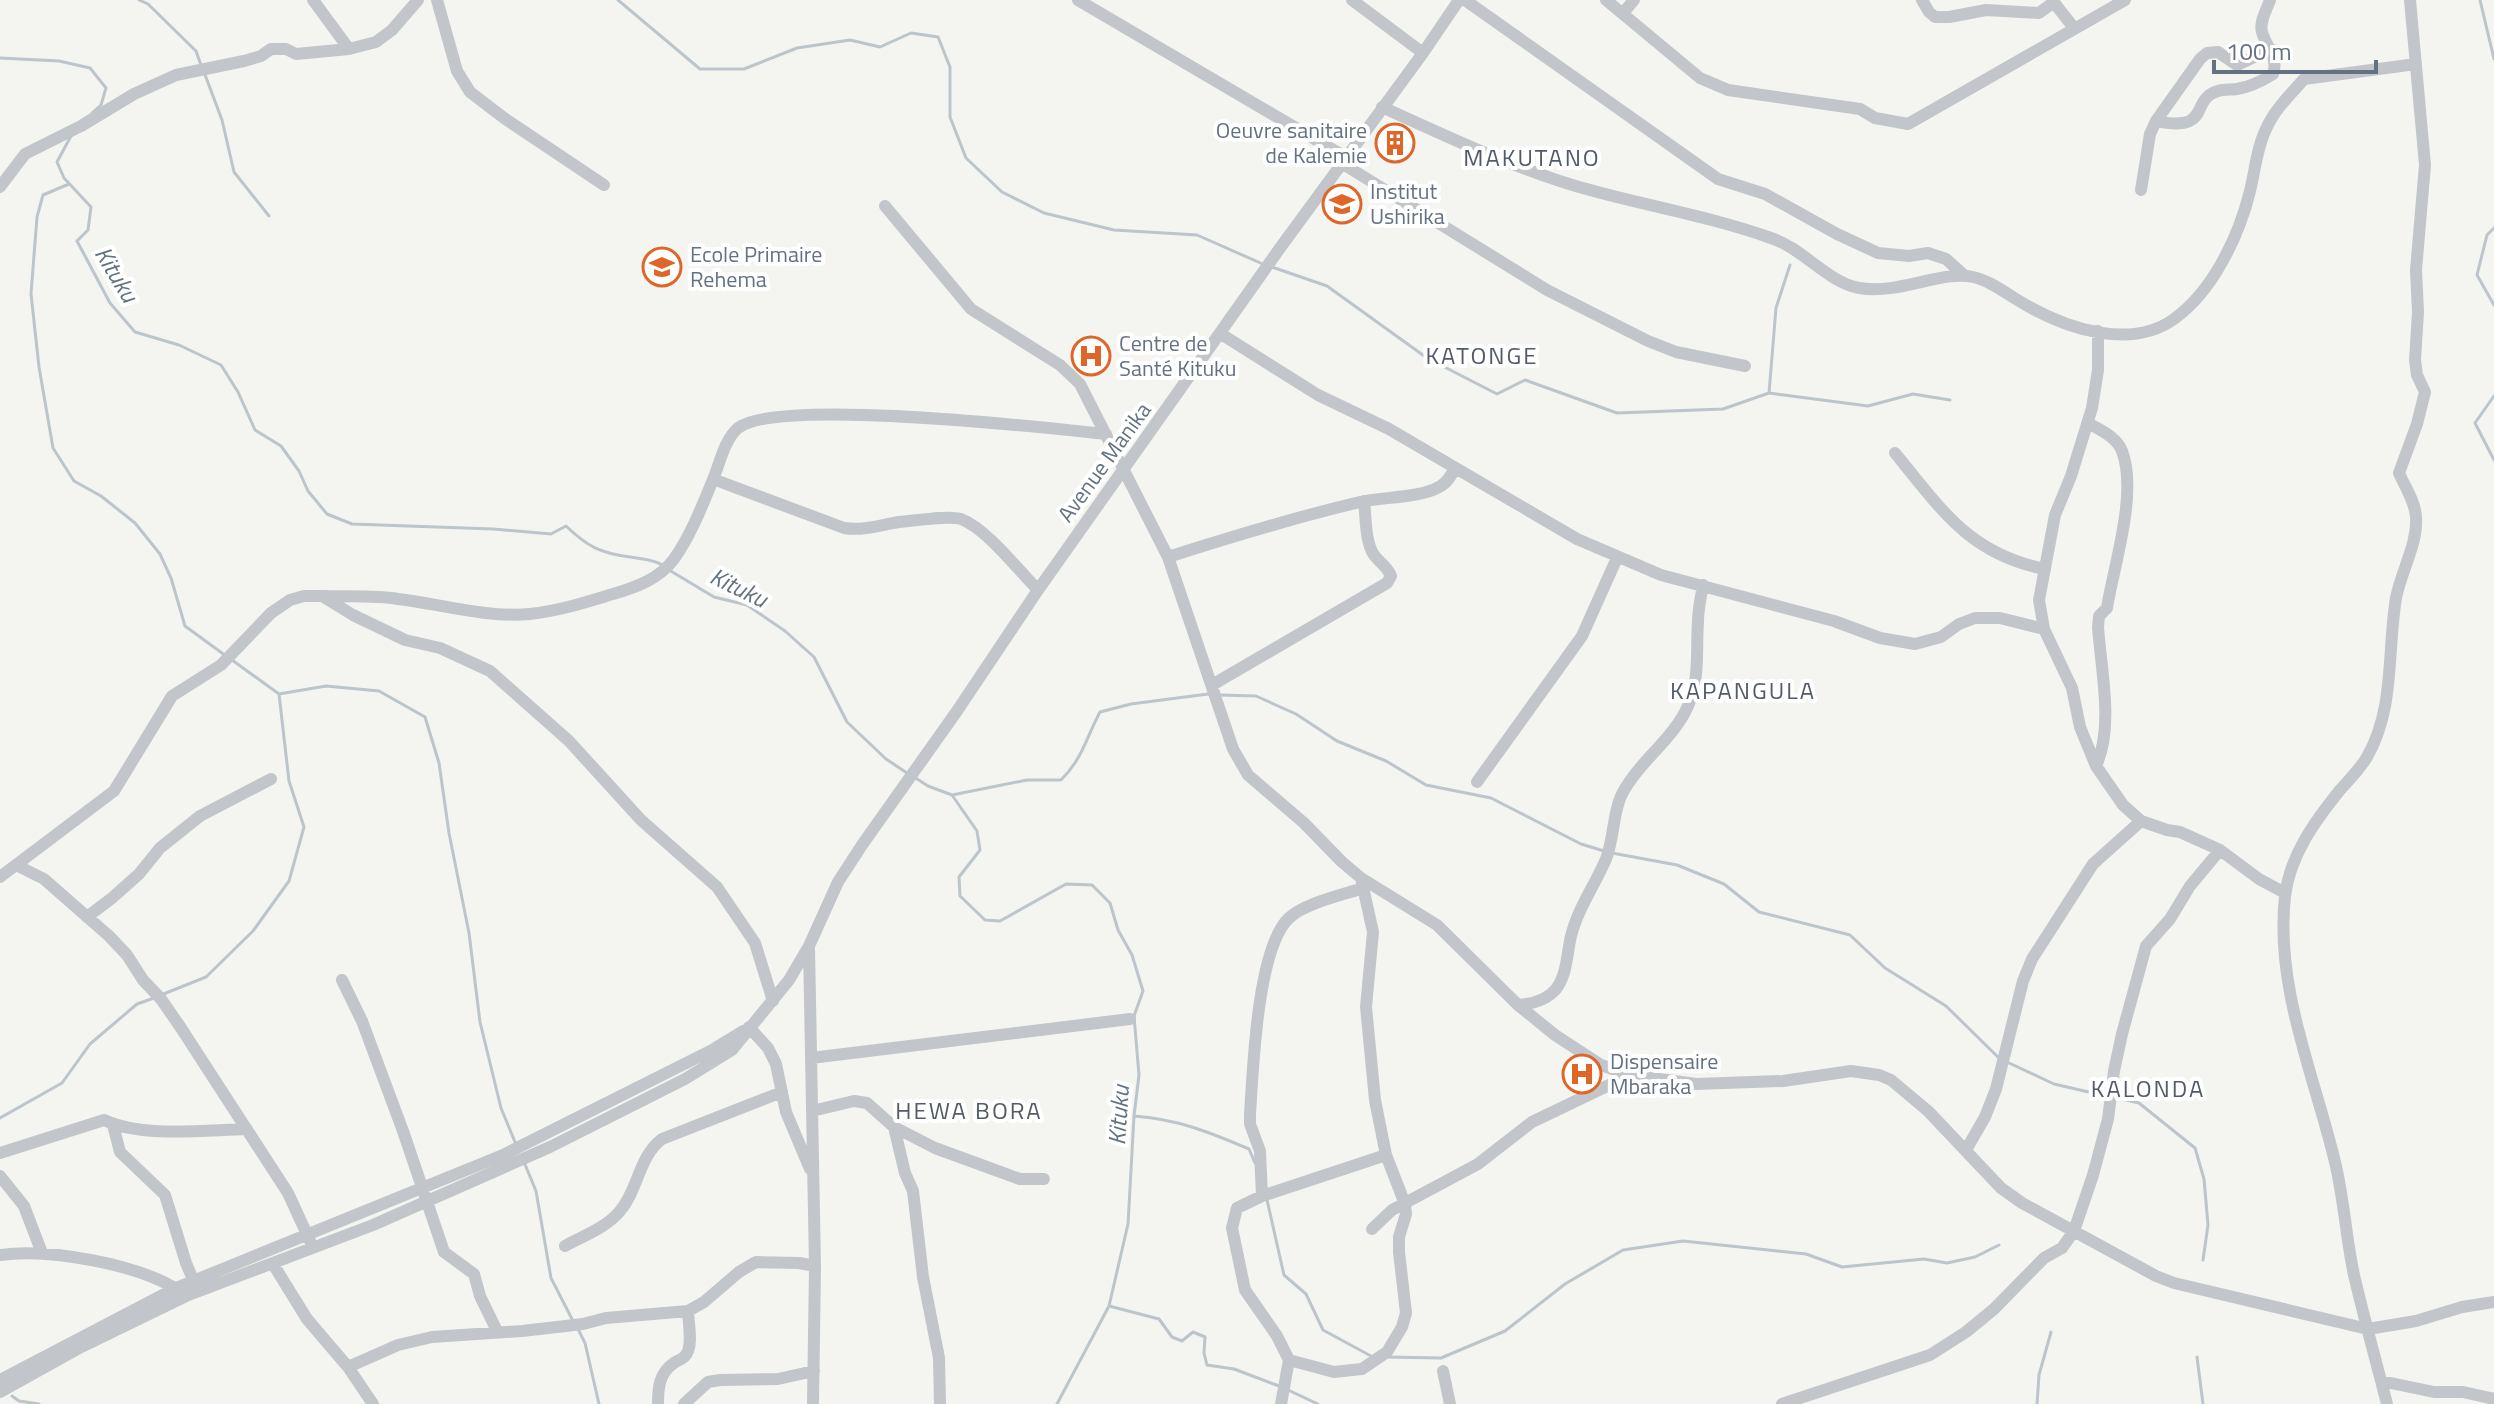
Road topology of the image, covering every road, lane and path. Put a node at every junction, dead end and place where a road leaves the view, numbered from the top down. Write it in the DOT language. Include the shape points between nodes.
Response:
graph roads {
  1 [pos="313,0"];
  2 [pos="418,0"];
  3 [pos="437,0"];
  4 [pos="1078,0"];
  5 [pos="1352,0"];
  6 [pos="1459,0"];
  7 [pos="1465,0"];
  8 [pos="1606,0"];
  9 [pos="1634,0"];
  10 [pos="1922,0"];
  11 [pos="2125,0"];
  12 [pos="2270,0"];
  13 [pos="2410,0"];
  14 [pos="2053,1"];
  15 [pos="1624,12"];
  16 [pos="2074,28"];
  17 [pos="349,49"];
  18 [pos="2271,49"];
  19 [pos="1423,53"];
  20 [pos="2416,64"];
  21 [pos="1382,107"];
  22 [pos="2156,121"];
  23 [pos="1345,161"];
  24 [pos="604,185"];
  25 [pos="0,187"];
  26 [pos="2141,190"];
  27 [pos="885,206"];
  28 [pos="1965,276"];
  29 [pos="2098,331"];
  30 [pos="1221,334"];
  31 [pos="1745,366"];
  32 [pos="2088,423"];
  33 [pos="1106,434"];
  34 [pos="1895,453"];
  35 [pos="1455,468"];
  36 [pos="1122,470"];
  37 [pos="713,479"];
  38 [pos="1364,501"];
  39 [pos="1168,557"];
  40 [pos="1617,558"];
  41 [pos="2045,569"];
  42 [pos="1703,585"];
  43 [pos="1038,590"];
  44 [pos="322,596"];
  45 [pos="2044,629"];
  46 [pos="1212,685"];
  47 [pos="2096,766"];
  48 [pos="271,779"];
  49 [pos="1477,782"];
  50 [pos="2141,821"];
  51 [pos="2220,850"];
  52 [pos="16,865"];
  53 [pos="0,877"];
  54 [pos="1362,883"];
  55 [pos="2285,893"];
  56 [pos="87,917"];
  57 [pos="809,946"];
  58 [pos="342,980"];
  59 [pos="773,1001"];
  60 [pos="1518,1005"];
  61 [pos="1130,1019"];
  62 [pos="749,1027"];
  63 [pos="811,1058"];
  64 [pos="1630,1075"];
  65 [pos="782,1092"];
  66 [pos="812,1111"];
  67 [pos="113,1125"];
  68 [pos="894,1127"];
  69 [pos="247,1129"];
  70 [pos="1966,1150"];
  71 [pos="0,1153"];
  72 [pos="1386,1155"];
  73 [pos="0,1176"];
  74 [pos="814,1177"];
  75 [pos="1044,1179"];
  76 [pos="423,1188"];
  77 [pos="1262,1196"];
  78 [pos="427,1202"];
  79 [pos="1405,1204"];
  80 [pos="1372,1229"];
  81 [pos="2074,1231"];
  82 [pos="310,1242"];
  83 [pos="565,1246"];
  84 [pos="42,1253"];
  85 [pos="0,1255"];
  86 [pos="273,1264"];
  87 [pos="815,1266"];
  88 [pos="189,1290"];
  89 [pos="2494,1302"];
  90 [pos="688,1311"];
  91 [pos="2368,1329"];
  92 [pos="497,1331"];
  93 [pos="1289,1360"];
  94 [pos="348,1367"];
  95 [pos="814,1371"];
  96 [pos="1443,1371"];
  97 [pos="0,1380"];
  98 [pos="2381,1381"];
  99 [pos="0,1392"];
  100 [pos="2494,1399"];
  101 [pos="373,1404"];
  102 [pos="658,1404"];
  103 [pos="684,1404"];
  104 [pos="813,1404"];
  105 [pos="940,1404"];
  106 [pos="1281,1404"];
  107 [pos="1450,1404"];
  108 [pos="1782,1404"];
  109 [pos="2387,1404"];
  1 -- 17 [label="street"];
  2 -- 17 [label="street" via="376,42"];
  3 -- 24 [label="street" via="457,71 470,92"];
  4 -- 23 [label="street"];
  5 -- 19 [label="street"];
  6 -- 19 [label="street, Avenue Manika"];
  7 -- 28 [label="street" via="1718,179 1765,194 1878,253 1928,253 1946,259"];
  8 -- 15 [label="street"];
  9 -- 15 [label="street"];
  10 -- 14 [label="street" via="1935,17 1986,10 2039,13"];
  11 -- 16 [label="street"];
  12 -- 18 [label="street" via="2262,32"];
  13 -- 20 [label="street"];
  14 -- 16 [label="street"];
  15 -- 16 [label="street" via="1716,86 1860,109 1875,118 1908,124"];
  17 -- 25 [label="street" via="296,54 271,49 244,61 176,75 25,154"];
  18 -- 22 [label="street" via="2237,65 2218,52 2207,53"];
  18 -- 22 [label="street" via="2273,74 2250,86 2209,95 2186,124"];
  19 -- 21 [label="street, Avenue Manika"];
  20 -- 29 [label="street" via="2304,79 2266,127 2249,197 2227,252 2195,300 2158,329 2141,334"];
  20 -- 55 [label="street" via="2425,165 2415,360 2425,392 2399,473 2412,498 2416,536 2396,596 2381,729 2366,759 2316,820"];
  21 -- 23 [label="street, Avenue Manika"];
  21 -- 28 [label="street" via="1577,186 1777,239 1846,285 1881,289"];
  22 -- 26 [label="street"];
  23 -- 30 [label="street, Avenue Manika"];
  23 -- 31 [label="street" via="1547,290 1676,352"];
  27 -- 33 [label="street" via="971,309 1060,365 1080,384"];
  28 -- 29 [label="street" via="1992,284 2052,319"];
  29 -- 32 [label="street" via="2098,370"];
  30 -- 35 [label="street" via="1318,395"];
  30 -- 36 [label="street, Avenue Manika"];
  32 -- 41 [label="street" via="2055,515"];
  32 -- 47 [label="street" via="2121,448 2126,473 2122,537 2107,608 2099,616 2105,725 2104,750"];
  33 -- 36 [label="street"];
  33 -- 37 [label="street" via="921,417 798,416 739,428"];
  34 -- 41 [label="street" via="1947,517 1987,550"];
  35 -- 38 [label="street" via="1441,487"];
  35 -- 40 [label="street"];
  36 -- 39 [label="street"];
  36 -- 43 [label="street, Avenue Manika"];
  37 -- 43 [label="street" via="844,528 959,518"];
  37 -- 44 [label="street" via="668,567 633,588 571,607 528,614 395,598"];
  38 -- 39 [label="street"];
  38 -- 46 [label="street" via="1374,556 1391,576 1387,583"];
  39 -- 46 [label="street"];
  40 -- 42 [label="street"];
  40 -- 49 [label="street" via="1582,636"];
  41 -- 45 [label="street" via="2039,600"];
  42 -- 45 [label="street" via="1915,644 1975,618"];
  42 -- 60 [label="street" via="1697,680 1688,707 1620,797 1605,860 1576,919 1556,989 1538,1003"];
  43 -- 57 [label="street, Avenue Manika" via="838,882"];
  44 -- 52 [label="street" via="304,596 280,606 221,665 172,696 114,791"];
  44 -- 59 [label="street" via="405,640 440,648 490,671 557,731 641,820 717,887 755,943"];
  45 -- 47 [label="street" via="2072,688"];
  46 -- 54 [label="street" via="1233,749 1248,775"];
  47 -- 50 [label="street"];
  48 -- 56 [label="street" via="200,816"];
  50 -- 51 [label="street"];
  50 -- 70 [label="street" via="2093,864 2032,959 1996,1089"];
  51 -- 55 [label="street"];
  51 -- 81 [label="street" via="2146,946 2116,1059 2108,1119"];
  52 -- 53 [label="street"];
  52 -- 56 [label="street" via="44,879"];
  54 -- 60 [label="street" via="1437,925"];
  54 -- 72 [label="street" via="1373,946 1366,1007"];
  54 -- 77 [label="street" via="1290,917 1266,970 1250,1114 1260,1151"];
  55 -- 91 [label="street" via="2283,933 2298,1033 2335,1162"];
  56 -- 69 [label="street" via="127,955 161,999"];
  57 -- 59 [label="street, Avenue Manika"];
  57 -- 63 [label="street"];
  58 -- 76 [label="street"];
  59 -- 62 [label="street, Avenue Manika"];
  60 -- 64 [label="street" via="1581,1054"];
  61 -- 63 [label="street"];
  62 -- 65 [label="street" via="772,1056"];
  62 -- 76 [label="street" via="503,1155"];
  62 -- 78 [label="street, Avenue Manika" via="732,1050 685,1079"];
  63 -- 66 [label="street"];
  64 -- 70 [label="street" via="1716,1085 1866,1071 1891,1080"];
  64 -- 79 [label="street" via="1532,1122 1478,1164"];
  65 -- 74 [label="street"];
  65 -- 83 [label="street" via="662,1139 651,1148 622,1209 610,1222"];
  66 -- 68 [label="street" via="867,1103"];
  66 -- 74 [label="street"];
  67 -- 69 [label="street" via="156,1131"];
  67 -- 71 [label="street" via="97,1121"];
  67 -- 88 [label="street" via="120,1152 165,1195"];
  68 -- 75 [label="street" via="994,1171"];
  68 -- 105 [label="street" via="913,1191 939,1358"];
  69 -- 82 [label="street" via="288,1193"];
  70 -- 81 [label="street" via="2001,1188"];
  72 -- 77 [label="street"];
  72 -- 79 [label="street"];
  73 -- 84 [label="street" via="24,1206"];
  74 -- 87 [label="street"];
  76 -- 78 [label="street"];
  76 -- 82 [label="street"];
  77 -- 93 [label="street" via="1237,1208 1233,1240 1245,1290"];
  78 -- 82 [label="street, Avenue Manika"];
  78 -- 92 [label="street" via="444,1252 474,1274"];
  79 -- 80 [label="street"];
  79 -- 93 [label="street" via="1399,1237 1406,1313 1387,1352 1362,1369 1334,1372"];
  81 -- 91 [label="street" via="2174,1283"];
  81 -- 108 [label="street" via="1994,1309 1930,1355"];
  82 -- 86 [label="street"];
  82 -- 88 [label="street"];
  84 -- 85 [label="street"];
  84 -- 88 [label="street" via="115,1266"];
  86 -- 88 [label="street"];
  86 -- 94 [label="street" via="307,1319"];
  87 -- 90 [label="street" via="756,1262"];
  87 -- 95 [label="street"];
  88 -- 97 [label="street"];
  88 -- 99 [label="street"];
  89 -- 91 [label="street"];
  90 -- 92 [label="street"];
  90 -- 102 [label="street" via="690,1346 662,1376"];
  91 -- 98 [label="street"];
  92 -- 94 [label="street" via="410,1342"];
  93 -- 106 [label="street"];
  94 -- 101 [label="street"];
  95 -- 103 [label="street" via="778,1379 708,1382"];
  95 -- 104 [label="street"];
  96 -- 107 [label="street"];
  98 -- 100 [label="street"];
  98 -- 109 [label="street"];
}
